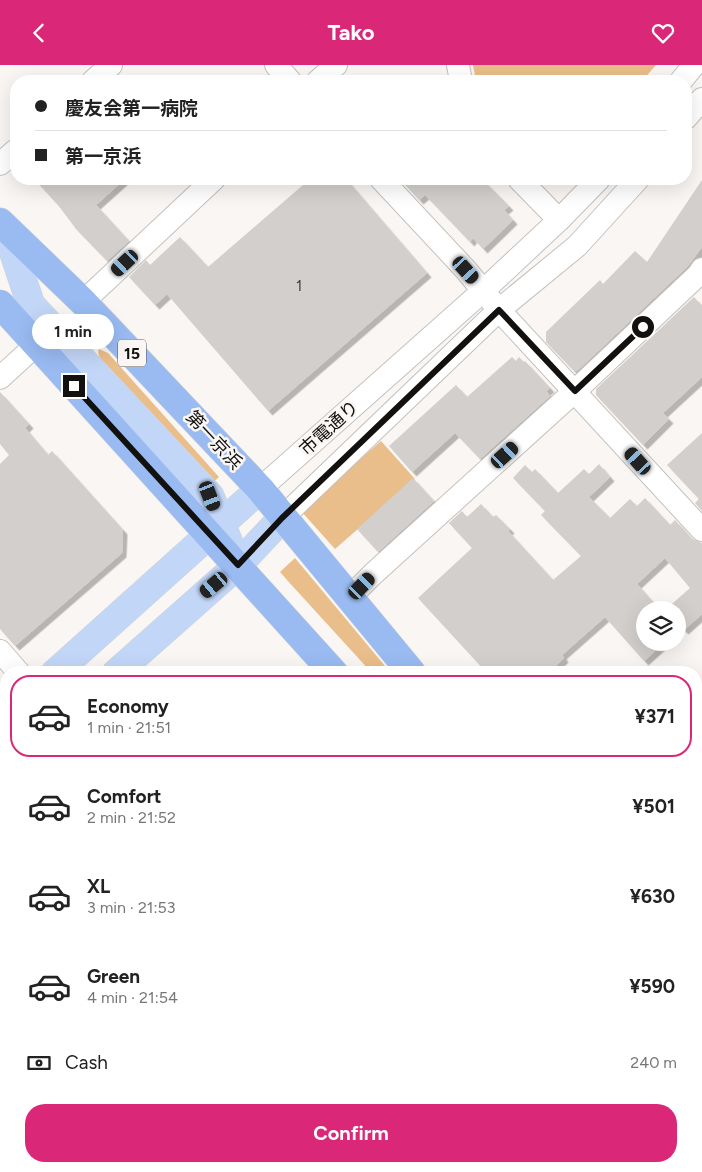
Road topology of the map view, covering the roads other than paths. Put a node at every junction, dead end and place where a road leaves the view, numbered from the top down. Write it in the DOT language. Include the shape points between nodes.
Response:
graph roads {
  1 [pos="111,65"];
  2 [pos="276,65"];
  3 [pos="336,65"];
  4 [pos="694,65"];
  5 [pos="100,75"];
  6 [pos="285,75"];
  7 [pos="325,75"];
  8 [pos="686,75"];
  9 [pos="702,99"];
  10 [pos="692,111"];
  11 [pos="10,155"];
  12 [pos="0,164"];
  13 [pos="208,185"];
  14 [pos="387,185"];
  15 [pos="525,185"];
  16 [pos="593,185"];
  17 [pos="633,185"];
  18 [pos="559,220"];
  19 [pos="2,224"];
  20 [pos="702,269"];
  21 [pos="484,289"];
  22 [pos="83,302"];
  23 [pos="0,304"];
  24 [pos="499,310"];
  25 [pos="36,345"];
  26 [pos="0,378"];
  27 [pos="575,391"];
  28 [pos="260,489"];
  29 [pos="282,518"];
  30 [pos="215,529"];
  31 [pos="702,530"];
  32 [pos="238,565"];
  33 [pos="350,597"];
  34 [pos="0,651"];
  35 [pos="13,666"];
  36 [pos="63,666"];
  37 [pos="124,666"];
  38 [pos="328,666"];
  39 [pos="406,666"];
  1 -- 5 [label="street"];
  2 -- 6 [label="street"];
  3 -- 7 [label="street"];
  4 -- 8 [label="street"];
  9 -- 10 [label="street"];
  11 -- 12 [label="street"];
  13 -- 22 [label="street"];
  14 -- 21 [label="street"];
  15 -- 18 [label="street"];
  16 -- 18 [label="street, 市電通り"];
  17 -- 24 [label="street, 市電通り" via="577,246"];
  18 -- 21 [label="street, 市電通り"];
  19 -- 22 [label="highway, 第一京浜 / 15"];
  19 -- 30 [label="main road" via="31,305 210,496"];
  20 -- 27 [label="street"];
  21 -- 24 [label="street"];
  21 -- 28 [label="street, 市電通り"];
  22 -- 28 [label="highway, 第一京浜 / 15"];
  23 -- 25 [label="highway"];
  24 -- 27 [label="street"];
  24 -- 29 [label="street, 市電通り"];
  25 -- 26 [label="street"];
  25 -- 30 [label="highway"];
  27 -- 31 [label="street"];
  27 -- 33 [label="street"];
  28 -- 29 [label="highway, 第一京浜 / 15"];
  28 -- 30 [label="main road, 市電通り"];
  29 -- 32 [label="main road, 市電通り"];
  29 -- 33 [label="highway, 第一京浜 / 15"];
  30 -- 32 [label="highway"];
  30 -- 36 [label="main road, 市電通り"];
  32 -- 37 [label="main road, 市電通り"];
  32 -- 38 [label="highway"];
  33 -- 39 [label="highway, 第一京浜 / 15"];
  34 -- 35 [label="street"];
}
